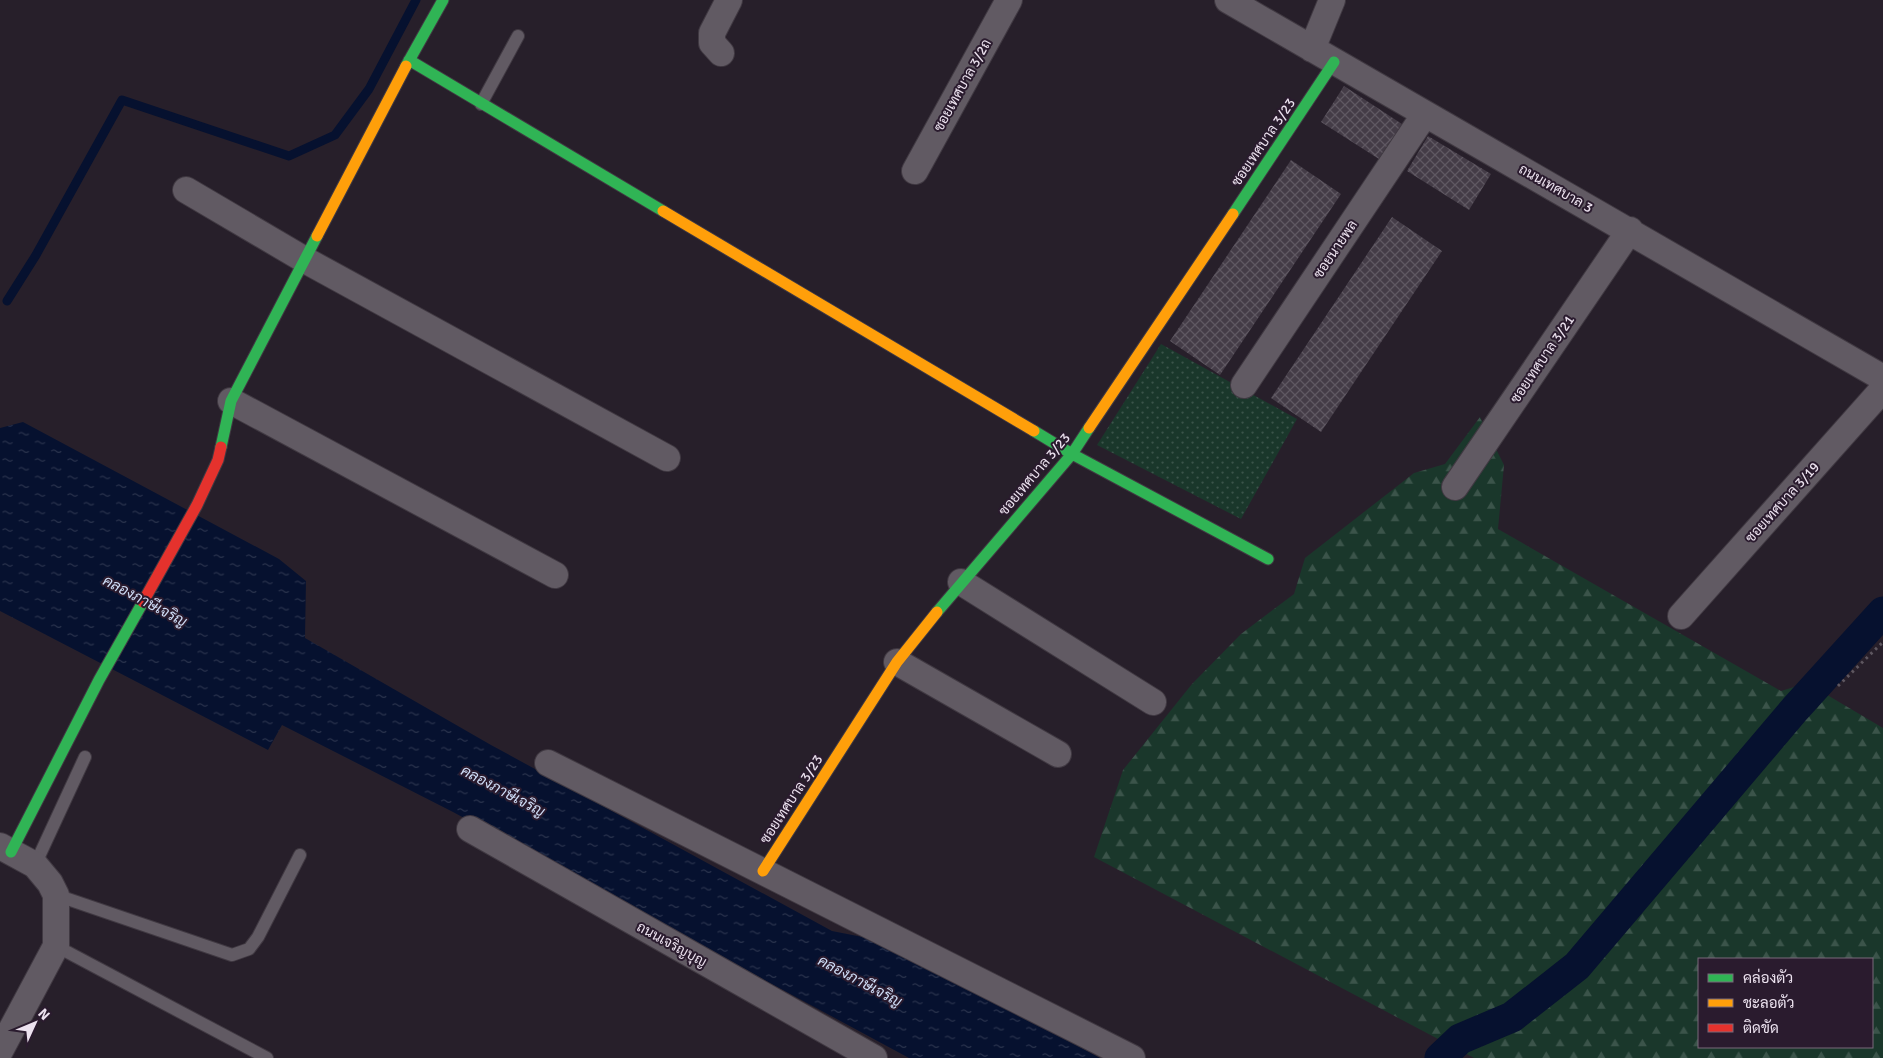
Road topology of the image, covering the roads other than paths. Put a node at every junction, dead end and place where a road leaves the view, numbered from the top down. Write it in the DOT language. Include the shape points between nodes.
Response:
graph roads {
  1 [pos="443,0"];
  2 [pos="729,0"];
  3 [pos="1009,0"];
  4 [pos="1228,0"];
  5 [pos="1332,0"];
  6 [pos="518,36"];
  7 [pos="1312,49"];
  8 [pos="721,53"];
  9 [pos="409,60"];
  10 [pos="1334,62"];
  11 [pos="481,104"];
  12 [pos="1425,114"];
  13 [pos="915,171"];
  14 [pos="186,190"];
  15 [pos="1630,230"];
  16 [pos="305,260"];
  17 [pos="1883,378"];
  18 [pos="1244,384"];
  19 [pos="1883,389"];
  20 [pos="231,401"];
  21 [pos="1072,454"];
  22 [pos="667,458"];
  23 [pos="1455,487"];
  24 [pos="1268,559"];
  25 [pos="555,575"];
  26 [pos="961,582"];
  27 [pos="1681,616"];
  28 [pos="897,662"];
  29 [pos="1153,702"];
  30 [pos="1058,754"];
  31 [pos="85,757"];
  32 [pos="548,763"];
  33 [pos="470,829"];
  34 [pos="5,849"];
  35 [pos="300,855"];
  36 [pos="36,865"];
  37 [pos="763,871"];
  38 [pos="56,895"];
  39 [pos="56,946"];
  40 [pos="0,1051"];
  41 [pos="267,1058"];
  42 [pos="874,1058"];
  43 [pos="1132,1058"];
  1 -- 9 [label="street"];
  2 -- 8 [label="street" via="712,33 712,43"];
  3 -- 13 [label="street, ซอยเทศบาล 3/2ถ"];
  4 -- 7 [label="street, ถนนเทศบาล 3"];
  5 -- 7 [label="street"];
  6 -- 11 [label="lane"];
  7 -- 10 [label="street, ถนนเทศบาล 3"];
  9 -- 11 [label="street"];
  9 -- 16 [label="street"];
  10 -- 12 [label="street, ถนนเทศบาล 3"];
  10 -- 21 [label="street, ซอยเทศบาล 3/23"];
  11 -- 21 [label="street"];
  12 -- 15 [label="street, ถนนเทศบาล 3"];
  12 -- 18 [label="street, ซอยนายพล"];
  14 -- 16 [label="street"];
  15 -- 17 [label="street, ถนนเทศบาล 3"];
  15 -- 23 [label="street, ซอยเทศบาล 3/21"];
  16 -- 20 [label="street"];
  16 -- 22 [label="street"];
  19 -- 27 [label="street, ซอยเทศบาล 3/19"];
  20 -- 25 [label="street"];
  20 -- 34 [label="street" via="218,460 197,505"];
  21 -- 24 [label="street"];
  21 -- 26 [label="street, ซอยเทศบาล 3/23"];
  26 -- 28 [label="street, ซอยเทศบาล 3/23"];
  26 -- 29 [label="street"];
  28 -- 30 [label="street"];
  28 -- 37 [label="street, ซอยเทศบาล 3/23"];
  31 -- 36 [label="lane"];
  32 -- 37 [label="street"];
  33 -- 42 [label="street, ถนนเจริญบุญ"];
  34 -- 36 [label="street"];
  35 -- 38 [label="lane" via="258,937 249,949 232,955"];
  36 -- 38 [label="street"];
  37 -- 43 [label="street"];
  38 -- 39 [label="street"];
  39 -- 40 [label="street"];
  39 -- 41 [label="lane"];
}
